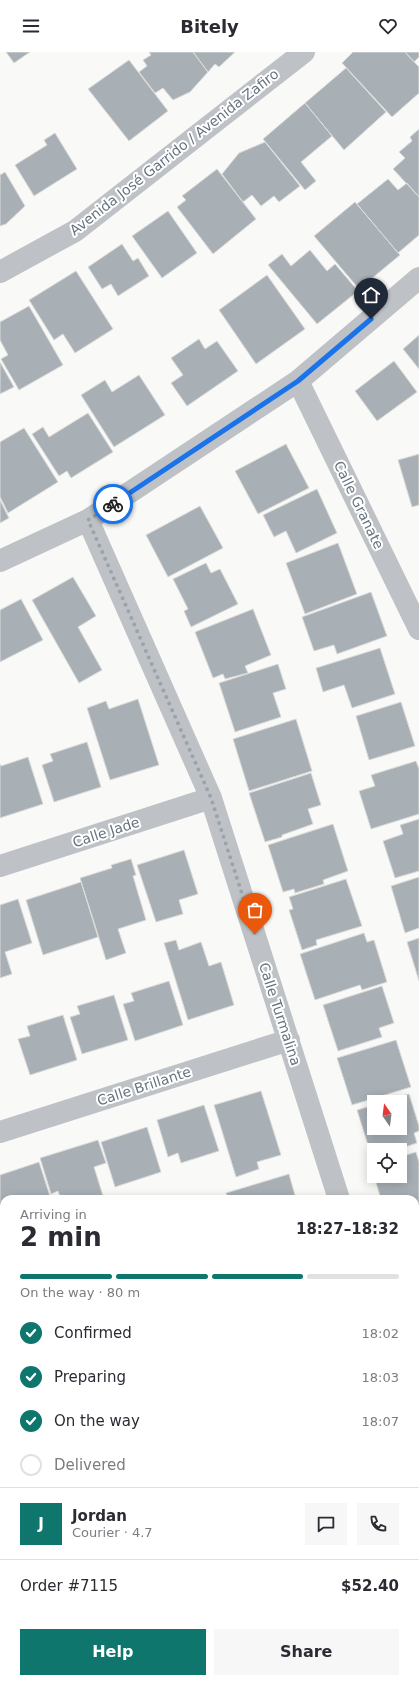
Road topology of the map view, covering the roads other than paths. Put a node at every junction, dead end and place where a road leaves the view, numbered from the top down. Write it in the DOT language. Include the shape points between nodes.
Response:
graph roads {
  1 [pos="304,52"];
  2 [pos="0,272"];
  3 [pos="419,278"];
  4 [pos="298,381"];
  5 [pos="88,520"];
  6 [pos="0,561"];
  7 [pos="419,629"];
  8 [pos="211,798"];
  9 [pos="0,866"];
  10 [pos="289,1040"];
  11 [pos="0,1132"];
  12 [pos="338,1195"];
  1 -- 2 [label="street, Avenida José Garrido / Avenida Zafiro" via="75,231"];
  3 -- 4 [label="street"];
  4 -- 5 [label="street"];
  4 -- 7 [label="street, Calle Granate"];
  5 -- 6 [label="street"];
  5 -- 8 [label="street, Calle Turmalina"];
  8 -- 9 [label="street, Calle Jade"];
  8 -- 10 [label="street, Calle Turmalina"];
  10 -- 11 [label="street, Calle Brillante"];
  10 -- 12 [label="street, Calle Turmalina"];
}
